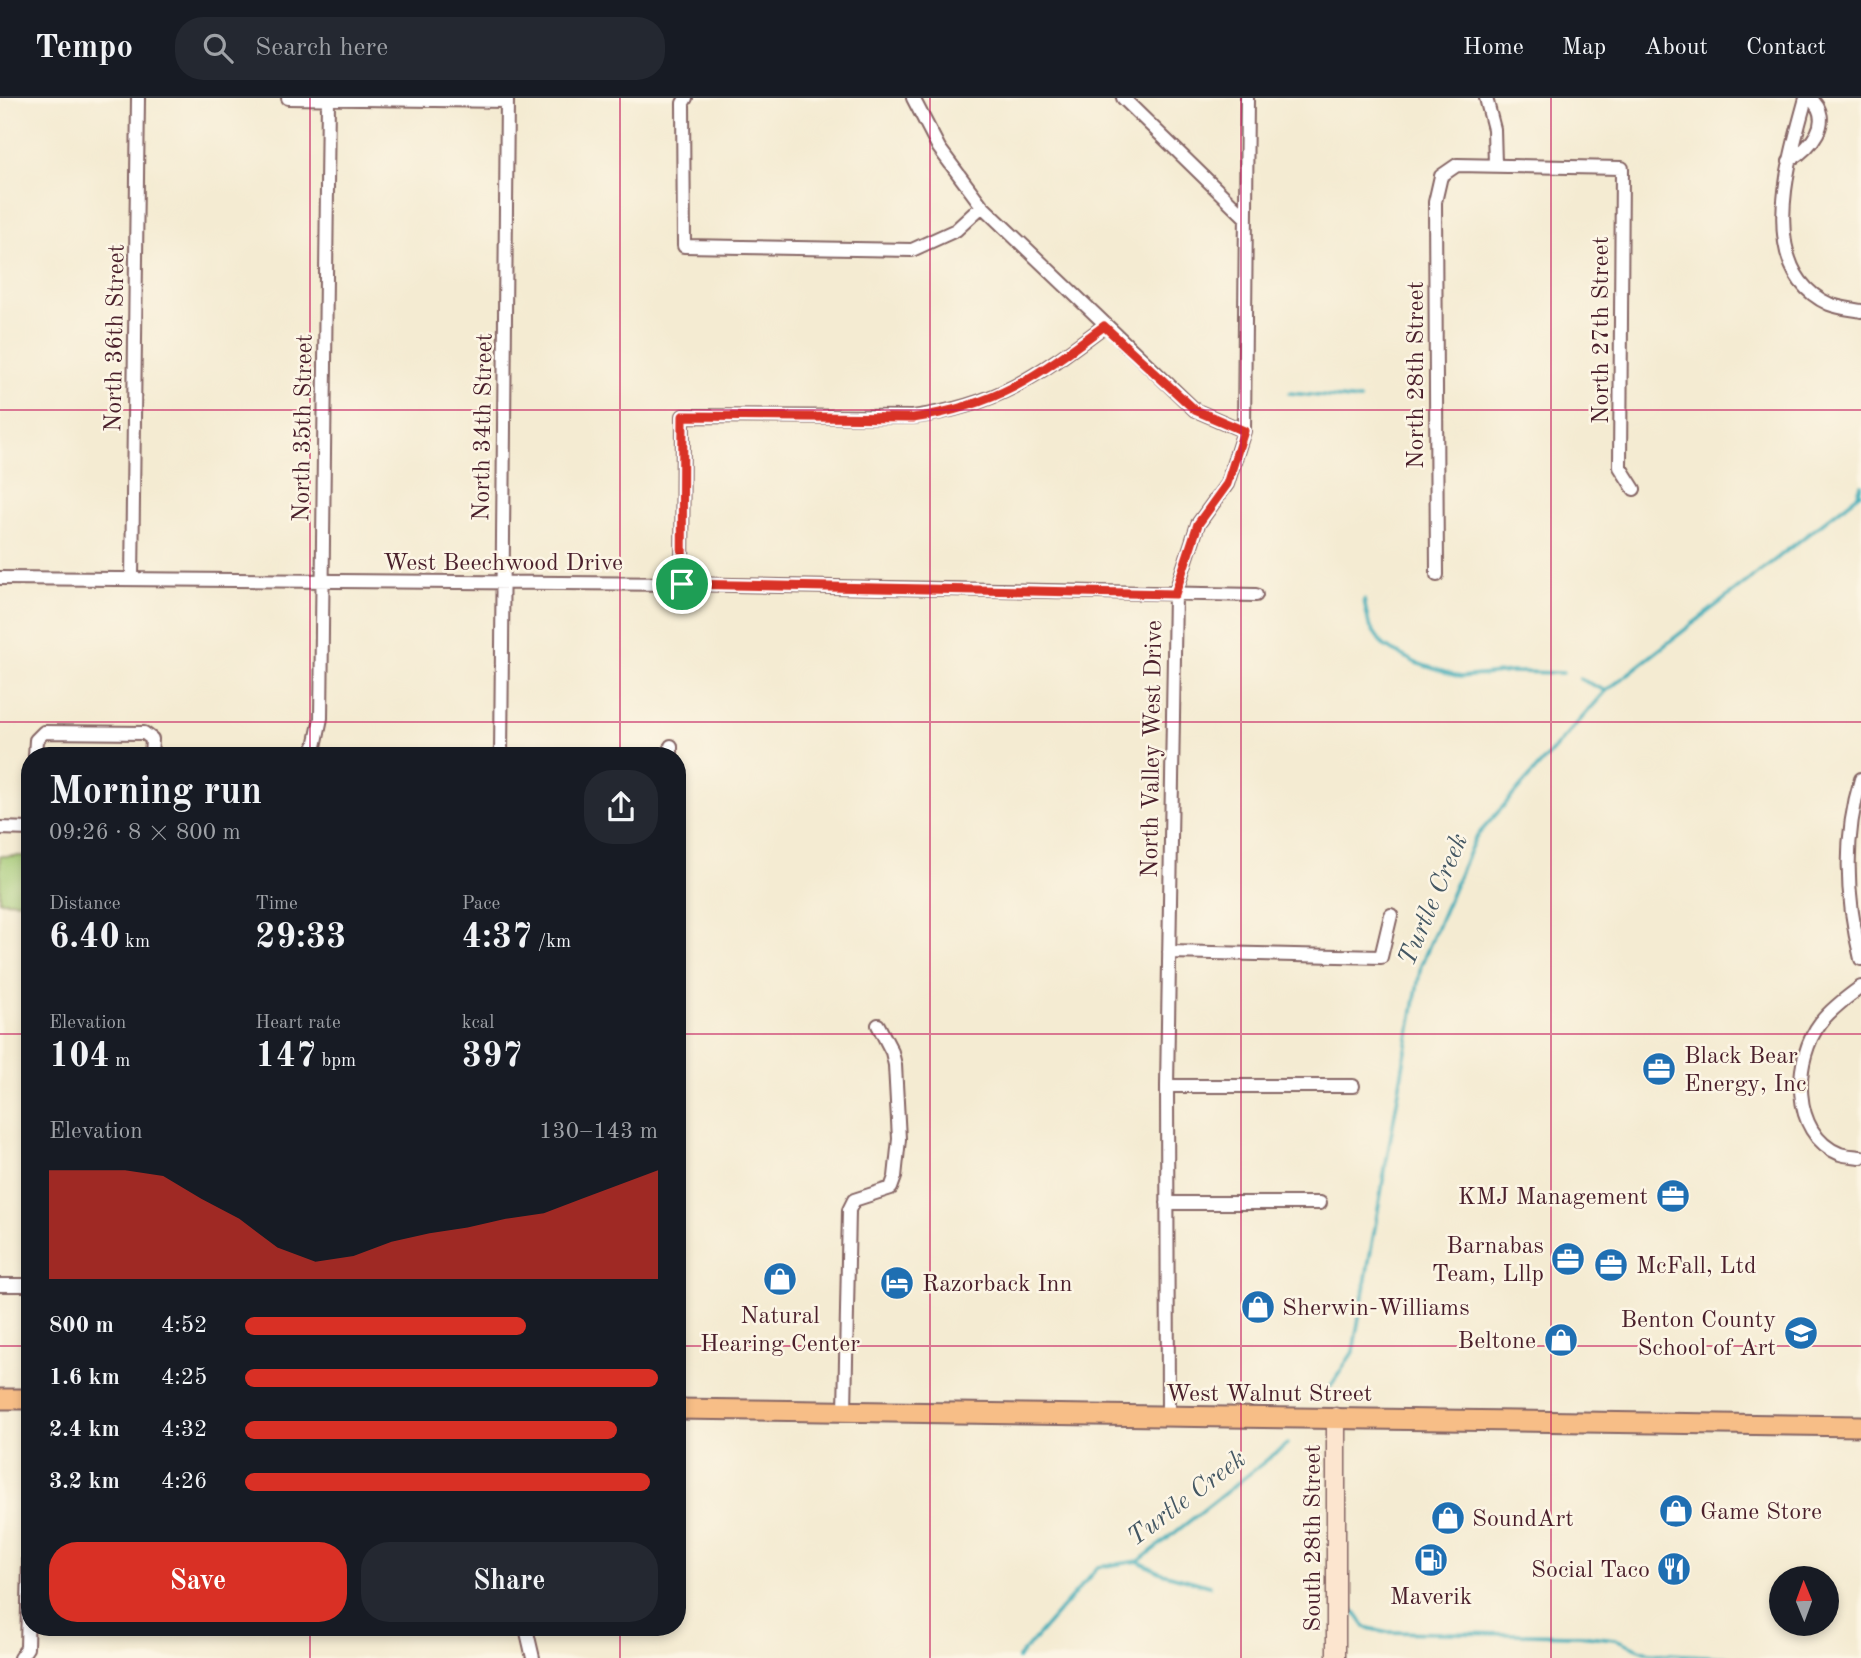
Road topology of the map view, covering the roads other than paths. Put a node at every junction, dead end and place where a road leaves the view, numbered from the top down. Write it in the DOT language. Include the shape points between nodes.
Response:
graph roads {
  1 [pos="138,98"];
  2 [pos="288,98"];
  3 [pos="686,98"];
  4 [pos="913,98"];
  5 [pos="1123,98"];
  6 [pos="1247,98"];
  7 [pos="1486,98"];
  8 [pos="1808,98"];
  9 [pos="328,99"];
  10 [pos="507,100"];
  11 [pos="1789,161"];
  12 [pos="1495,164"];
  13 [pos="982,206"];
  14 [pos="1245,217"];
  15 [pos="1861,311"];
  16 [pos="1104,326"];
  17 [pos="1244,431"];
  18 [pos="1634,489"];
  19 [pos="1437,575"];
  20 [pos="0,578"];
  21 [pos="132,579"];
  22 [pos="321,582"];
  23 [pos="502,584"];
  24 [pos="682,584"];
  25 [pos="1175,594"];
  26 [pos="1256,595"];
  27 [pos="36,747"];
  28 [pos="152,747"];
  29 [pos="315,747"];
  30 [pos="501,747"];
  31 [pos="1861,779"];
  32 [pos="0,828"];
  33 [pos="21,829"];
  34 [pos="1391,915"];
  35 [pos="1169,953"];
  36 [pos="1861,959"];
  37 [pos="1861,987"];
  38 [pos="878,1025"];
  39 [pos="1167,1086"];
  40 [pos="1353,1086"];
  41 [pos="1861,1157"];
  42 [pos="1167,1203"];
  43 [pos="1320,1203"];
  44 [pos="0,1285"];
  45 [pos="21,1285"];
  46 [pos="0,1399"];
  47 [pos="21,1399"];
  48 [pos="686,1409"];
  49 [pos="845,1411"];
  50 [pos="1168,1417"];
  51 [pos="1336,1417"];
  52 [pos="1861,1426"];
  53 [pos="27,1636"];
  54 [pos="528,1636"];
  55 [pos="20,1658"];
  56 [pos="533,1658"];
  57 [pos="1336,1658"];
  1 -- 21 [label="street, North 36th Street"];
  2 -- 9 [label="street"];
  3 -- 13 [label="street" via="684,246 912,250 956,230"];
  4 -- 13 [label="street" via="939,148"];
  5 -- 14 [label="street"];
  6 -- 14 [label="street, North Valley West Drive"];
  7 -- 12 [label="street" via="1494,129"];
  8 -- 11 [label="street"];
  8 -- 11 [label="street" via="1816,103 1820,126 1815,139"];
  9 -- 10 [label="street"];
  9 -- 22 [label="street, North 35th Street"];
  10 -- 23 [label="street, North 34th Street"];
  11 -- 15 [label="street" via="1782,193 1790,258 1806,288 1830,304"];
  12 -- 18 [label="street, North 27th Street" via="1622,168 1620,467"];
  12 -- 19 [label="street, North 28th Street" via="1457,165 1441,176 1435,202"];
  13 -- 16 [label="street"];
  14 -- 17 [label="street, North Valley West Drive"];
  16 -- 17 [label="street" via="1195,410"];
  16 -- 24 [label="street" via="1042,373 988,401 949,412 913,418 683,416"];
  17 -- 25 [label="street, North Valley West Drive" via="1227,484 1198,524"];
  20 -- 21 [label="street, West Beechwood Drive"];
  21 -- 22 [label="street, West Beechwood Drive"];
  22 -- 23 [label="street, West Beechwood Drive"];
  22 -- 29 [label="street, North 35th Street" via="321,718"];
  23 -- 24 [label="street, West Beechwood Drive"];
  23 -- 30 [label="street, North 34th Street"];
  24 -- 25 [label="street, West Beechwood Drive"];
  25 -- 26 [label="street, West Beechwood Drive"];
  25 -- 35 [label="street, North Valley West Drive"];
  27 -- 28 [label="street" via="44,733 144,733 152,739"];
  31 -- 36 [label="street" via="1848,849 1849,895"];
  32 -- 33 [label="street"];
  34 -- 35 [label="street" via="1381,957"];
  35 -- 39 [label="street, North Valley West Drive"];
  37 -- 41 [label="street" via="1820,1023 1807,1048 1802,1097 1806,1120 1818,1138 1839,1153"];
  38 -- 49 [label="street" via="895,1065 897,1160 891,1188 854,1200 849,1210"];
  39 -- 40 [label="street"];
  39 -- 42 [label="street, North Valley West Drive"];
  42 -- 43 [label="street"];
  42 -- 50 [label="street, North Valley West Drive"];
  44 -- 45 [label="street"];
  46 -- 47 [label="main road"];
  48 -- 49 [label="main road, West Walnut Street"];
  49 -- 50 [label="main road, West Walnut Street"];
  50 -- 51 [label="main road, West Walnut Street"];
  51 -- 52 [label="main road, West Walnut Street"];
  51 -- 57 [label="street, South 28th Street"];
  53 -- 55 [label="street" via="27,1648"];
  54 -- 56 [label="street"];
}
